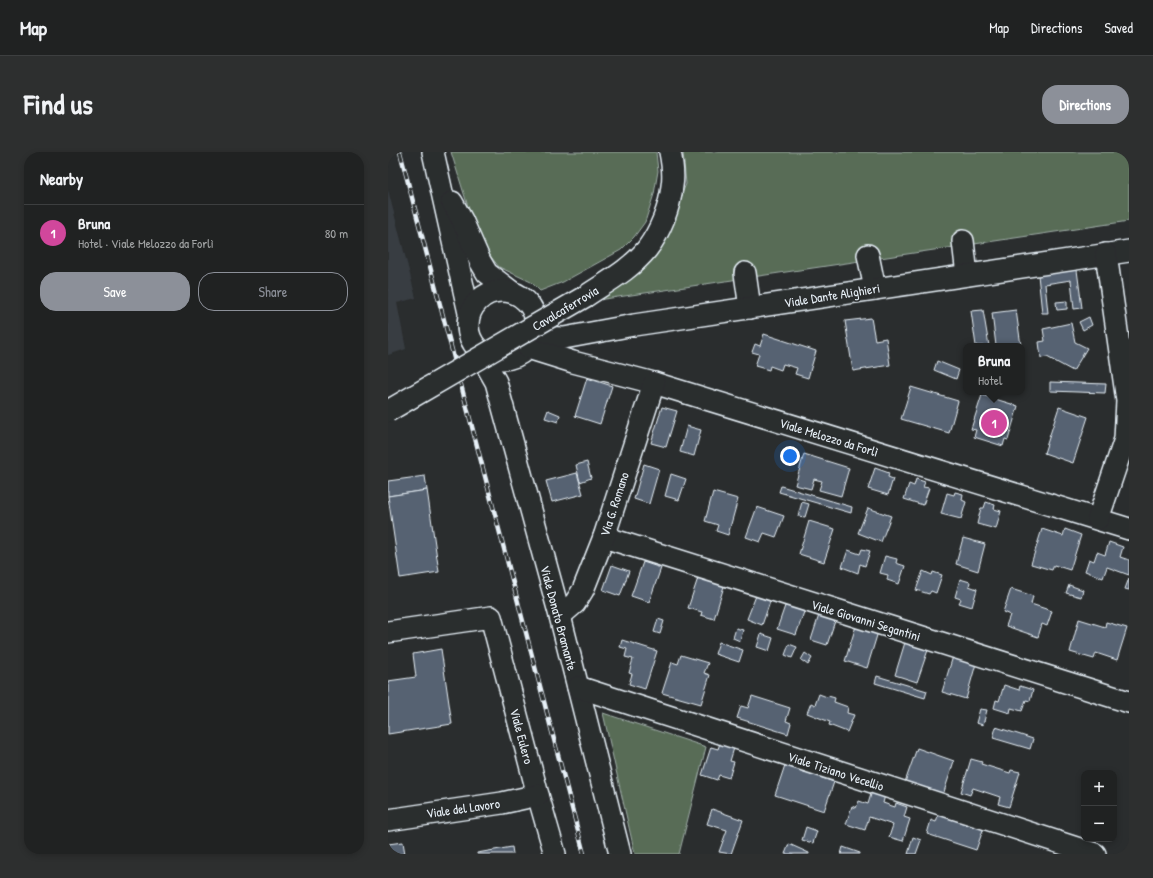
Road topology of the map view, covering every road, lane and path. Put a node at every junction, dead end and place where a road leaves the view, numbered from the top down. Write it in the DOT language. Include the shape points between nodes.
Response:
graph roads {
  1 [pos="433,152"];
  2 [pos="670,152"];
  3 [pos="440,179"];
  4 [pos="963,241"];
  5 [pos="1129,251"];
  6 [pos="1106,254"];
  7 [pos="868,255"];
  8 [pos="745,273"];
  9 [pos="967,275"];
  10 [pos="875,289"];
  11 [pos="512,292"];
  12 [pos="750,308"];
  13 [pos="469,313"];
  14 [pos="531,343"];
  15 [pos="479,352"];
  16 [pos="509,359"];
  17 [pos="496,382"];
  18 [pos="654,383"];
  19 [pos="388,411"];
  20 [pos="1098,520"];
  21 [pos="1129,529"];
  22 [pos="604,537"];
  23 [pos="560,616"];
  24 [pos="388,632"];
  25 [pos="578,687"];
  26 [pos="1129,702"];
  27 [pos="538,795"];
  28 [pos="388,820"];
  29 [pos="555,854"];
  30 [pos="620,854"];
  31 [pos="1095,854"];
  1 -- 3 [label="street"];
  2 -- 19 [label="street, Cavalcaferrovia, bridge" via="672,186 666,212 647,249 626,269 586,296"];
  3 -- 11 [label="street" via="487,273"];
  3 -- 13 [label="street"];
  4 -- 9 [label="street"];
  5 -- 6 [label="street, Viale Dante Alighieri"];
  6 -- 9 [label="street, Viale Dante Alighieri"];
  6 -- 20 [label="street" via="1127,401 1125,439"];
  7 -- 10 [label="street"];
  8 -- 12 [label="street"];
  9 -- 10 [label="street, Viale Dante Alighieri"];
  10 -- 12 [label="street, Viale Dante Alighieri"];
  11 -- 13 [label="street" via="491,292 481,297"];
  11 -- 14 [label="street" via="530,305 535,315 537,326"];
  12 -- 14 [label="street, Viale Dante Alighieri"];
  13 -- 15 [label="street" via="468,334"];
  14 -- 16 [label="street" via="519,355"];
  14 -- 18 [label="street, Viale Melozzo da Forlì" via="573,362"];
  15 -- 16 [label="street" via="498,360"];
  15 -- 17 [label="street, Viale Donato Bramante"];
  16 -- 17 [label="street"];
  17 -- 23 [label="street, Viale Donato Bramante"];
  18 -- 20 [label="street, Viale Melozzo da Forlì"];
  18 -- 22 [label="street, Via G. Romano"];
  20 -- 21 [label="street, Viale Melozzo da Forlì"];
  22 -- 23 [label="street, Via G. Romano" via="579,598"];
  22 -- 26 [label="street, Viale Giovanni Segantini"];
  23 -- 25 [label="street, Viale Donato Bramante"];
  24 -- 27 [label="street, Viale Eulero" via="491,617"];
  25 -- 30 [label="street, Viale Donato Bramante"];
  25 -- 31 [label="street, Viale Tiziano Vecellio"];
  27 -- 28 [label="street, Viale del Lavoro"];
  27 -- 29 [label="street, Viale Eulero"];
}
